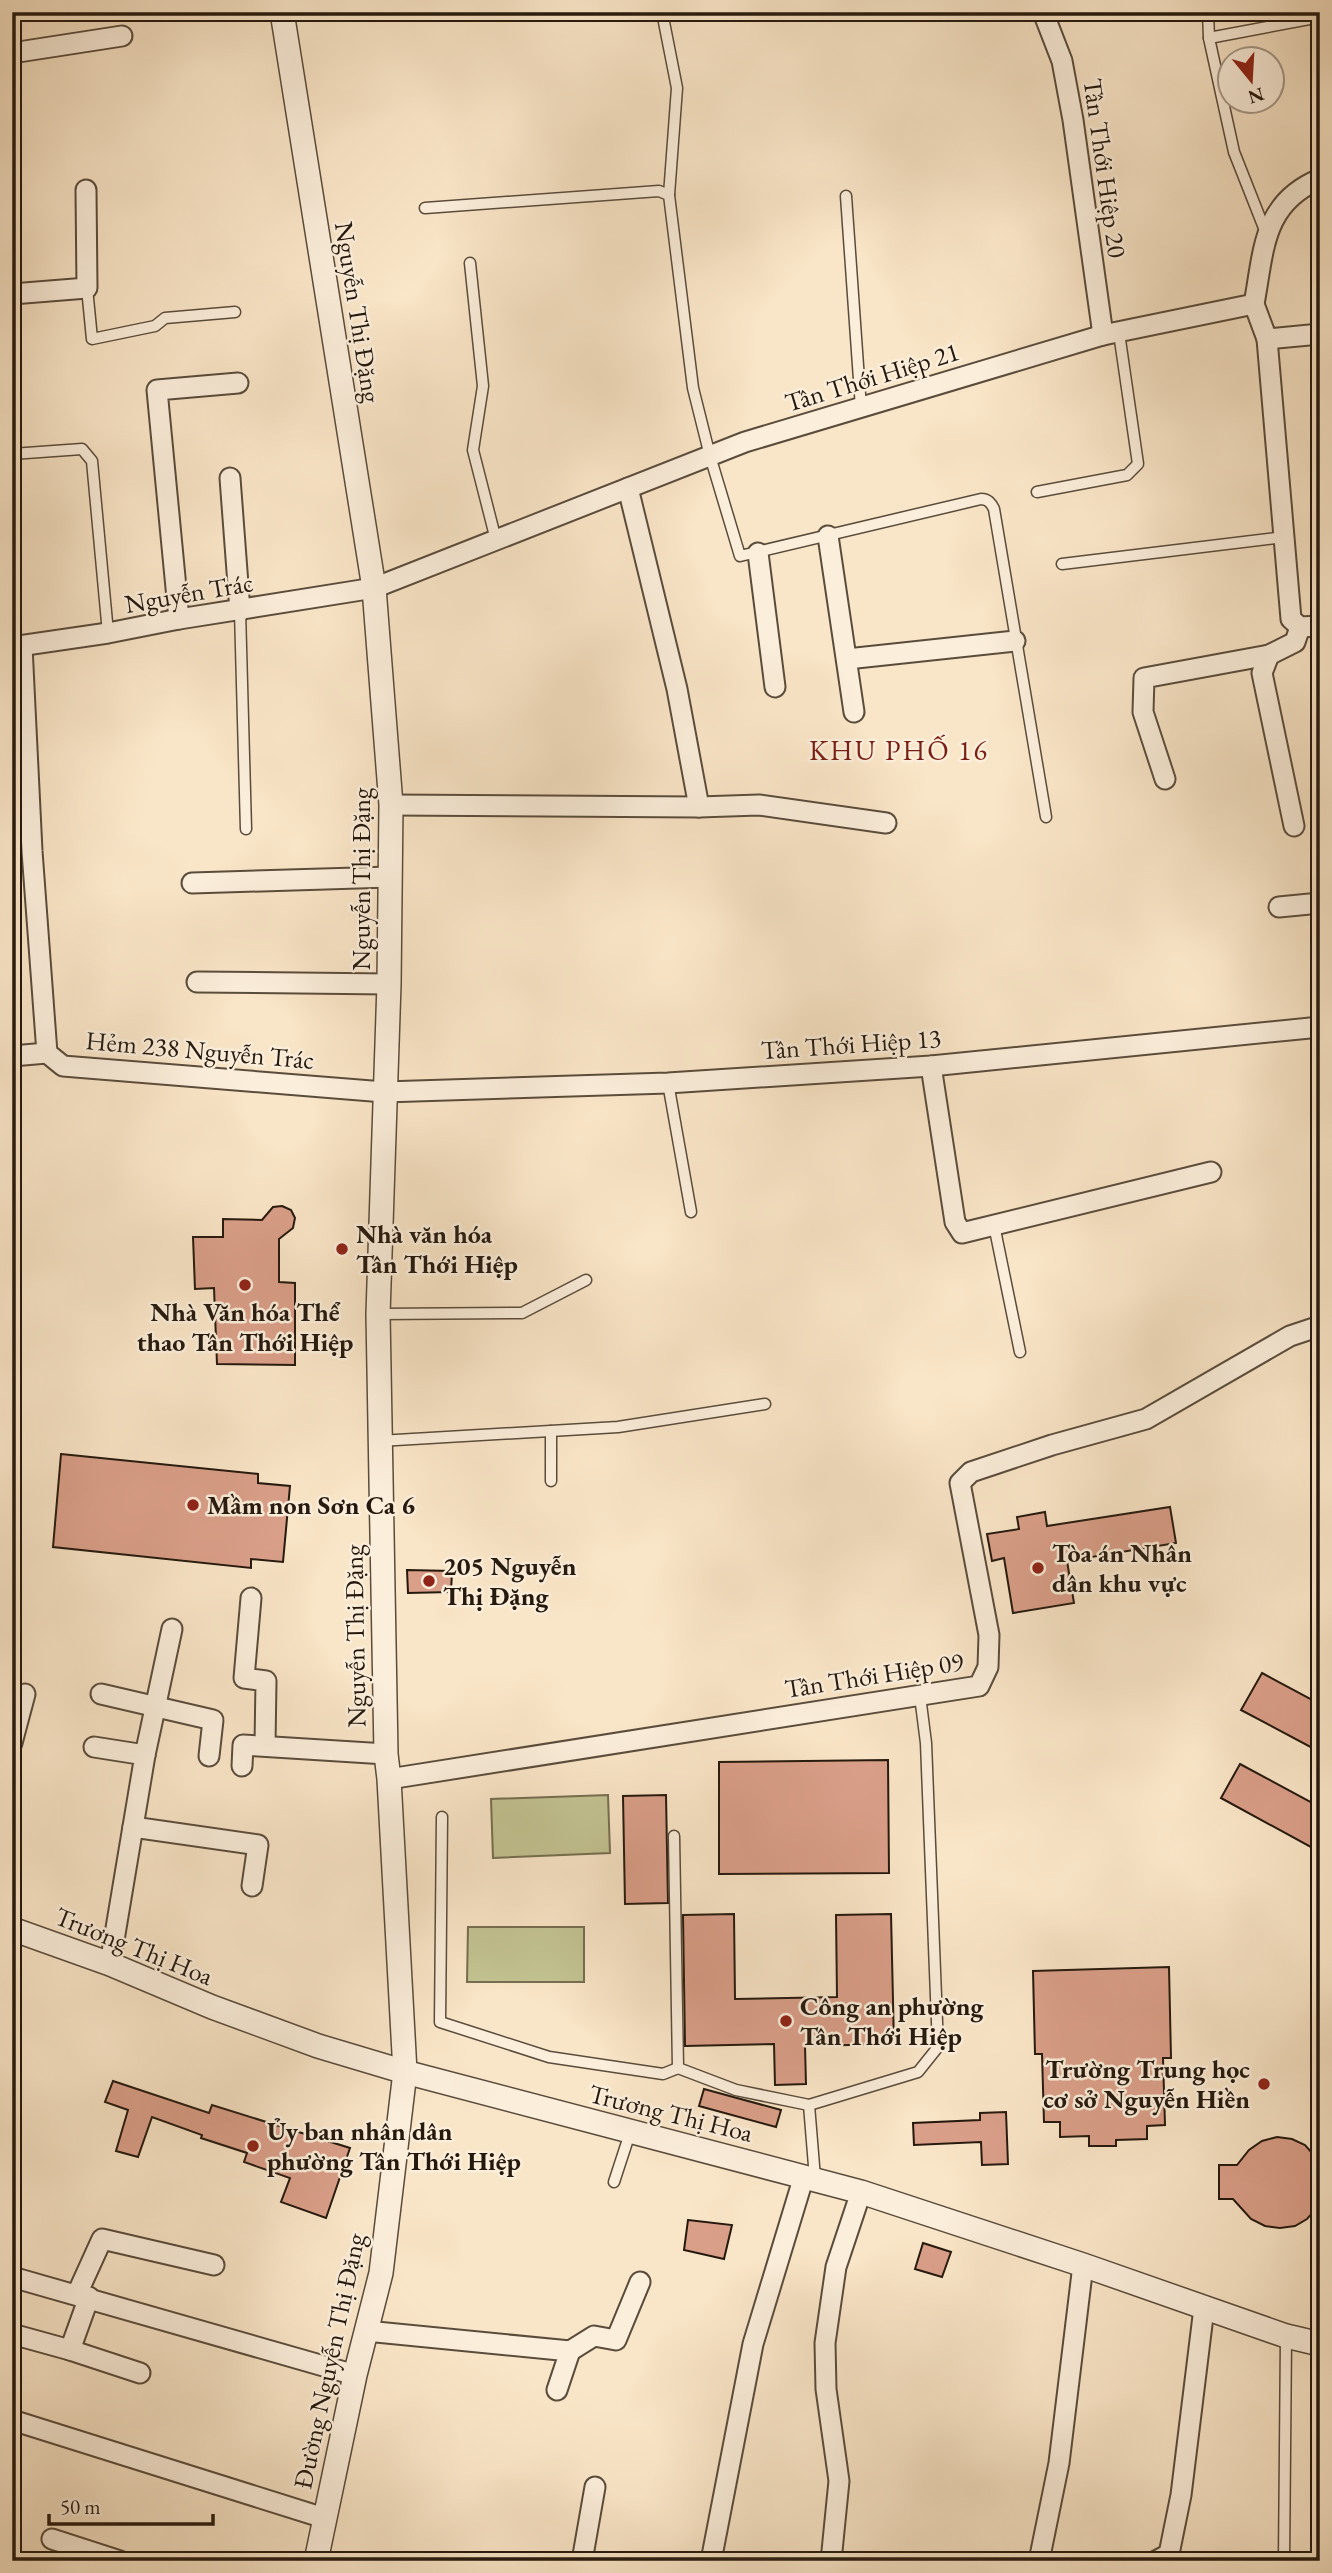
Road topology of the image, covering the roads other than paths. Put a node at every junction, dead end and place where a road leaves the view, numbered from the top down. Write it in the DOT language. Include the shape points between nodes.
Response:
graph roads {
  1 [pos="282,12"];
  2 [pos="662,12"];
  3 [pos="1043,12"];
  4 [pos="1208,12"];
  5 [pos="1320,18"];
  6 [pos="122,36"];
  7 [pos="1209,38"];
  8 [pos="12,53"];
  9 [pos="1320,179"];
  10 [pos="86,190"];
  11 [pos="669,195"];
  12 [pos="846,196"];
  13 [pos="425,208"];
  14 [pos="1267,234"];
  15 [pos="470,263"];
  16 [pos="87,288"];
  17 [pos="12,294"];
  18 [pos="1254,304"];
  19 [pos="235,312"];
  20 [pos="1111,334"];
  21 [pos="1320,334"];
  22 [pos="1267,339"];
  23 [pos="238,383"];
  24 [pos="861,408"];
  25 [pos="12,454"];
  26 [pos="710,456"];
  27 [pos="230,478"];
  28 [pos="628,488"];
  29 [pos="1037,492"];
  30 [pos="828,536"];
  31 [pos="1284,537"];
  32 [pos="496,541"];
  33 [pos="758,553"];
  34 [pos="1062,565"];
  35 [pos="374,588"];
  36 [pos="240,611"];
  37 [pos="179,619"];
  38 [pos="1310,626"];
  39 [pos="108,633"];
  40 [pos="1015,641"];
  41 [pos="17,646"];
  42 [pos="1269,655"];
  43 [pos="847,659"];
  44 [pos="775,687"];
  45 [pos="854,712"];
  46 [pos="1165,779"];
  47 [pos="391,805"];
  48 [pos="699,807"];
  49 [pos="1046,817"];
  50 [pos="886,823"];
  51 [pos="1294,826"];
  52 [pos="246,829"];
  53 [pos="390,877"];
  54 [pos="192,883"];
  55 [pos="1320,902"];
  56 [pos="1279,907"];
  57 [pos="197,982"];
  58 [pos="390,984"];
  59 [pos="1320,1027"];
  60 [pos="47,1053"];
  61 [pos="12,1056"];
  62 [pos="931,1066"];
  63 [pos="668,1083"];
  64 [pos="384,1092"];
  65 [pos="1211,1172"];
  66 [pos="691,1212"];
  67 [pos="994,1225"];
  68 [pos="586,1280"];
  69 [pos="378,1314"];
  70 [pos="1320,1326"];
  71 [pos="1020,1352"];
  72 [pos="765,1404"];
  73 [pos="551,1431"];
  74 [pos="378,1441"];
  75 [pos="551,1481"];
  76 [pos="251,1598"];
  77 [pos="172,1629"];
  78 [pos="25,1694"];
  79 [pos="101,1694"];
  80 [pos="919,1696"];
  81 [pos="156,1707"];
  82 [pos="12,1743"];
  83 [pos="265,1745"];
  84 [pos="94,1747"];
  85 [pos="386,1754"];
  86 [pos="145,1755"];
  87 [pos="209,1756"];
  88 [pos="242,1766"];
  89 [pos="389,1779"];
  90 [pos="442,1817"];
  91 [pos="133,1827"];
  92 [pos="674,1836"];
  93 [pos="252,1886"];
  94 [pos="12,1929"];
  95 [pos="110,1964"];
  96 [pos="678,2068"];
  97 [pos="405,2072"];
  98 [pos="809,2105"];
  99 [pos="630,2132"];
  100 [pos="810,2177"];
  101 [pos="614,2182"];
  102 [pos="861,2193"];
  103 [pos="214,2265"];
  104 [pos="1083,2265"];
  105 [pos="12,2277"];
  106 [pos="640,2282"];
  107 [pos="83,2296"];
  108 [pos="1204,2308"];
  109 [pos="366,2331"];
  110 [pos="12,2334"];
  111 [pos="1286,2336"];
  112 [pos="1320,2344"];
  113 [pos="70,2350"];
  114 [pos="570,2351"];
  115 [pos="140,2373"];
  116 [pos="355,2375"];
  117 [pos="557,2390"];
  118 [pos="12,2420"];
  119 [pos="594,2487"];
  120 [pos="324,2518"];
  121 [pos="52,2539"];
  122 [pos="120,2561"];
  123 [pos="316,2561"];
  124 [pos="582,2561"];
  125 [pos="711,2561"];
  126 [pos="831,2561"];
  127 [pos="1039,2561"];
  128 [pos="1156,2561"];
  129 [pos="1284,2561"];
  1 -- 35 [label="street, Nguyễn Thị Đặng"];
  2 -- 11 [label="lane" via="677,88"];
  3 -- 20 [label="street, Tân Thới Hiệp 20" via="1062,61"];
  4 -- 7 [label="lane"];
  5 -- 7 [label="lane"];
  6 -- 8 [label="street"];
  7 -- 14 [label="lane" via="1234,152"];
  9 -- 14 [label="street" via="1280,205"];
  10 -- 16 [label="street"];
  11 -- 13 [label="lane" via="659,191"];
  11 -- 26 [label="lane" via="693,388"];
  12 -- 24 [label="lane"];
  14 -- 18 [label="street"];
  15 -- 32 [label="lane" via="483,386 473,450"];
  16 -- 17 [label="street"];
  16 -- 19 [label="lane" via="92,339 155,326 165,318"];
  18 -- 20 [label="street, Tân Thới Hiệp 21"];
  18 -- 22 [label="street"];
  20 -- 24 [label="street, Tân Thới Hiệp 21"];
  20 -- 29 [label="lane" via="1139,464 1128,475"];
  21 -- 22 [label="street"];
  22 -- 31 [label="street"];
  23 -- 37 [label="street" via="158,390"];
  24 -- 26 [label="street, Tân Thới Hiệp 21"];
  25 -- 39 [label="lane" via="82,449 92,461"];
  26 -- 28 [label="street, Tân Thới Hiệp 21"];
  26 -- 33 [label="lane" via="740,556"];
  27 -- 36 [label="street"];
  28 -- 32 [label="street, Tân Thới Hiệp 21"];
  28 -- 48 [label="street" via="677,689"];
  30 -- 33 [label="lane"];
  30 -- 40 [label="lane" via="986,499 994,509"];
  30 -- 43 [label="street"];
  31 -- 34 [label="lane"];
  31 -- 38 [label="street" via="1291,619"];
  32 -- 35 [label="street, Tân Thới Hiệp 21"];
  33 -- 44 [label="street"];
  35 -- 36 [label="street, Nguyễn Trác"];
  35 -- 47 [label="street, Nguyễn Thị Đặng"];
  36 -- 37 [label="street, Nguyễn Trác"];
  36 -- 52 [label="lane"];
  37 -- 39 [label="street, Nguyễn Trác"];
  38 -- 42 [label="street" via="1295,642"];
  39 -- 41 [label="street, Nguyễn Trác"];
  40 -- 43 [label="street"];
  40 -- 49 [label="lane"];
  41 -- 60 [label="street, Hẻm 238 Nguyễn Trác"];
  42 -- 46 [label="street" via="1144,678 1143,712"];
  42 -- 51 [label="street" via="1262,673"];
  43 -- 45 [label="street"];
  47 -- 48 [label="street"];
  47 -- 53 [label="street, Nguyễn Thị Đặng"];
  48 -- 50 [label="street" via="758,805"];
  53 -- 54 [label="street"];
  53 -- 58 [label="street, Nguyễn Thị Đặng"];
  55 -- 56 [label="street"];
  57 -- 58 [label="street"];
  58 -- 64 [label="street, Nguyễn Thị Đặng"];
  59 -- 62 [label="street, Tân Thới Hiệp 13"];
  60 -- 61 [label="street"];
  60 -- 64 [label="street, Hẻm 238 Nguyễn Trác" via="63,1066"];
  62 -- 63 [label="street, Tân Thới Hiệp 13"];
  62 -- 67 [label="street" via="955,1222 962,1233"];
  63 -- 64 [label="street, Tân Thới Hiệp 13"];
  63 -- 66 [label="lane"];
  64 -- 69 [label="street, Nguyễn Thị Đặng"];
  65 -- 67 [label="street"];
  67 -- 71 [label="lane"];
  68 -- 69 [label="lane" via="522,1313"];
  69 -- 74 [label="street, Nguyễn Thị Đặng"];
  70 -- 80 [label="street, Tân Thới Hiệp 09" via="1290,1336 1146,1419 971,1472 960,1483 989,1635 988,1667 979,1686"];
  72 -- 73 [label="lane" via="618,1427"];
  73 -- 74 [label="lane"];
  73 -- 75 [label="lane"];
  74 -- 85 [label="street, Nguyễn Thị Đặng"];
  76 -- 83 [label="street" via="244,1678 266,1681"];
  77 -- 81 [label="street"];
  78 -- 82 [label="street"];
  79 -- 81 [label="street"];
  80 -- 89 [label="street, Tân Thới Hiệp 09"];
  80 -- 98 [label="lane" via="926,1743 938,2047 918,2072"];
  81 -- 86 [label="street"];
  81 -- 87 [label="street" via="213,1720"];
  83 -- 85 [label="street"];
  83 -- 88 [label="street" via="243,1745"];
  84 -- 86 [label="street"];
  85 -- 89 [label="street, Đường Nguyễn Thị Đặng"];
  86 -- 91 [label="street"];
  89 -- 97 [label="street, Đường Nguyễn Thị Đặng"];
  90 -- 96 [label="lane" via="440,2022 549,2057 663,2074"];
  91 -- 93 [label="street" via="258,1845"];
  91 -- 95 [label="street"];
  92 -- 96 [label="lane"];
  94 -- 95 [label="street, Trương Thị Hoa"];
  95 -- 97 [label="street, Trương Thị Hoa" via="318,2046"];
  96 -- 98 [label="lane" via="736,2090"];
  97 -- 99 [label="street, Trương Thị Hoa"];
  97 -- 109 [label="street, Đường Nguyễn Thị Đặng" via="381,2273"];
  98 -- 100 [label="lane"];
  99 -- 100 [label="street, Trương Thị Hoa"];
  99 -- 101 [label="lane"];
  100 -- 102 [label="street, Trương Thị Hoa"];
  100 -- 125 [label="street" via="753,2344"];
  102 -- 104 [label="street, Trương Thị Hoa"];
  102 -- 126 [label="street" via="835,2267 825,2343 838,2482"];
  103 -- 107 [label="street" via="102,2239"];
  104 -- 108 [label="street, Trương Thị Hoa"];
  104 -- 127 [label="street" via="1059,2463"];
  105 -- 107 [label="street"];
  106 -- 114 [label="street" via="616,2340 594,2336"];
  107 -- 113 [label="street"];
  107 -- 116 [label="street"];
  108 -- 111 [label="street, Trương Thị Hoa"];
  108 -- 128 [label="street" via="1181,2495 1169,2554"];
  109 -- 114 [label="street"];
  109 -- 116 [label="street, Đường Nguyễn Thị Đặng"];
  110 -- 113 [label="street"];
  111 -- 112 [label="street, Trương Thị Hoa"];
  111 -- 129 [label="lane"];
  113 -- 115 [label="street"];
  114 -- 117 [label="street"];
  116 -- 120 [label="street, Đường Nguyễn Thị Đặng"];
  118 -- 120 [label="street"];
  119 -- 124 [label="street"];
  120 -- 123 [label="street, Đường Nguyễn Thị Đặng"];
  121 -- 122 [label="street"];
}
